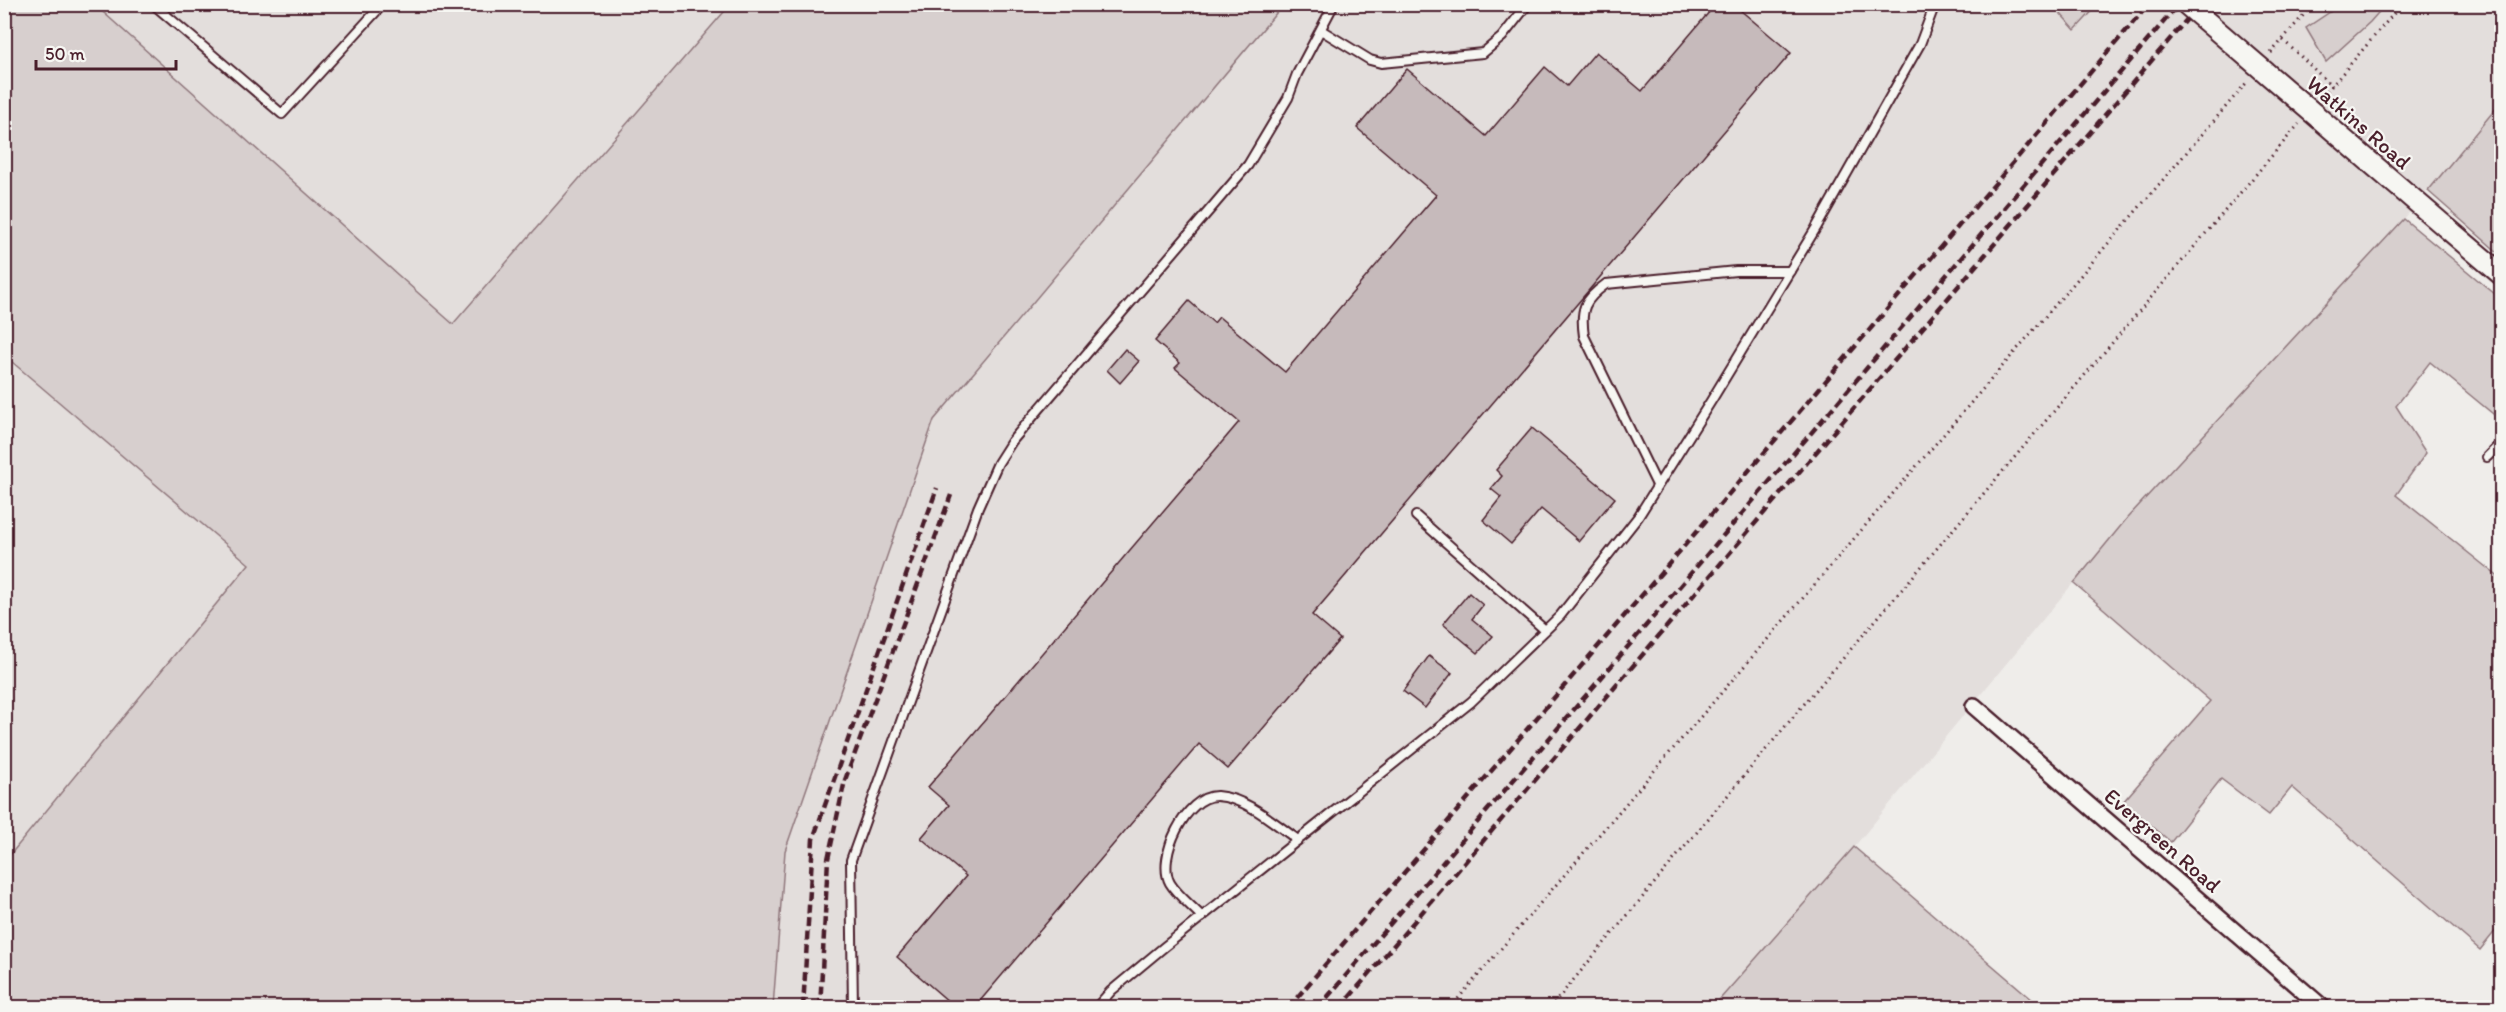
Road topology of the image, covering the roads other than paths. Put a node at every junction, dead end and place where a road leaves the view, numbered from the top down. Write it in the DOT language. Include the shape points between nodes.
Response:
graph roads {
  1 [pos="153,4"];
  2 [pos="383,4"];
  3 [pos="1334,4"];
  4 [pos="1528,4"];
  5 [pos="1935,4"];
  6 [pos="2186,4"];
  7 [pos="1321,30"];
  8 [pos="1790,270"];
  9 [pos="2502,275"];
  10 [pos="2502,442"];
  11 [pos="2487,457"];
  12 [pos="1658,485"];
  13 [pos="1416,516"];
  14 [pos="1545,630"];
  15 [pos="1974,706"];
  16 [pos="1298,840"];
  17 [pos="1202,917"];
  18 [pos="853,1008"];
  19 [pos="1096,1008"];
  20 [pos="2323,1008"];
  1 -- 2 [label="lane" via="282,114"];
  3 -- 7 [label="lane"];
  4 -- 7 [label="lane" via="1502,37 1483,53 1381,63"];
  5 -- 8 [label="lane" via="1920,44"];
  6 -- 9 [label="street, Watkins Road, bridge"];
  7 -- 18 [label="lane" via="1288,98 1248,165 1012,441 998,463 953,574 851,860"];
  8 -- 12 [label="lane"];
  8 -- 12 [label="lane" via="1736,271 1606,284 1591,295 1581,316 1584,336"];
  10 -- 11 [label="lane"];
  12 -- 14 [label="lane" via="1638,516"];
  13 -- 14 [label="lane"];
  14 -- 16 [label="lane" via="1471,702"];
  15 -- 20 [label="street, Evergreen Road"];
  16 -- 17 [label="lane"];
  16 -- 17 [label="lane" via="1246,804 1216,796 1196,804 1170,845 1165,864 1170,884"];
  17 -- 19 [label="lane"];
}
